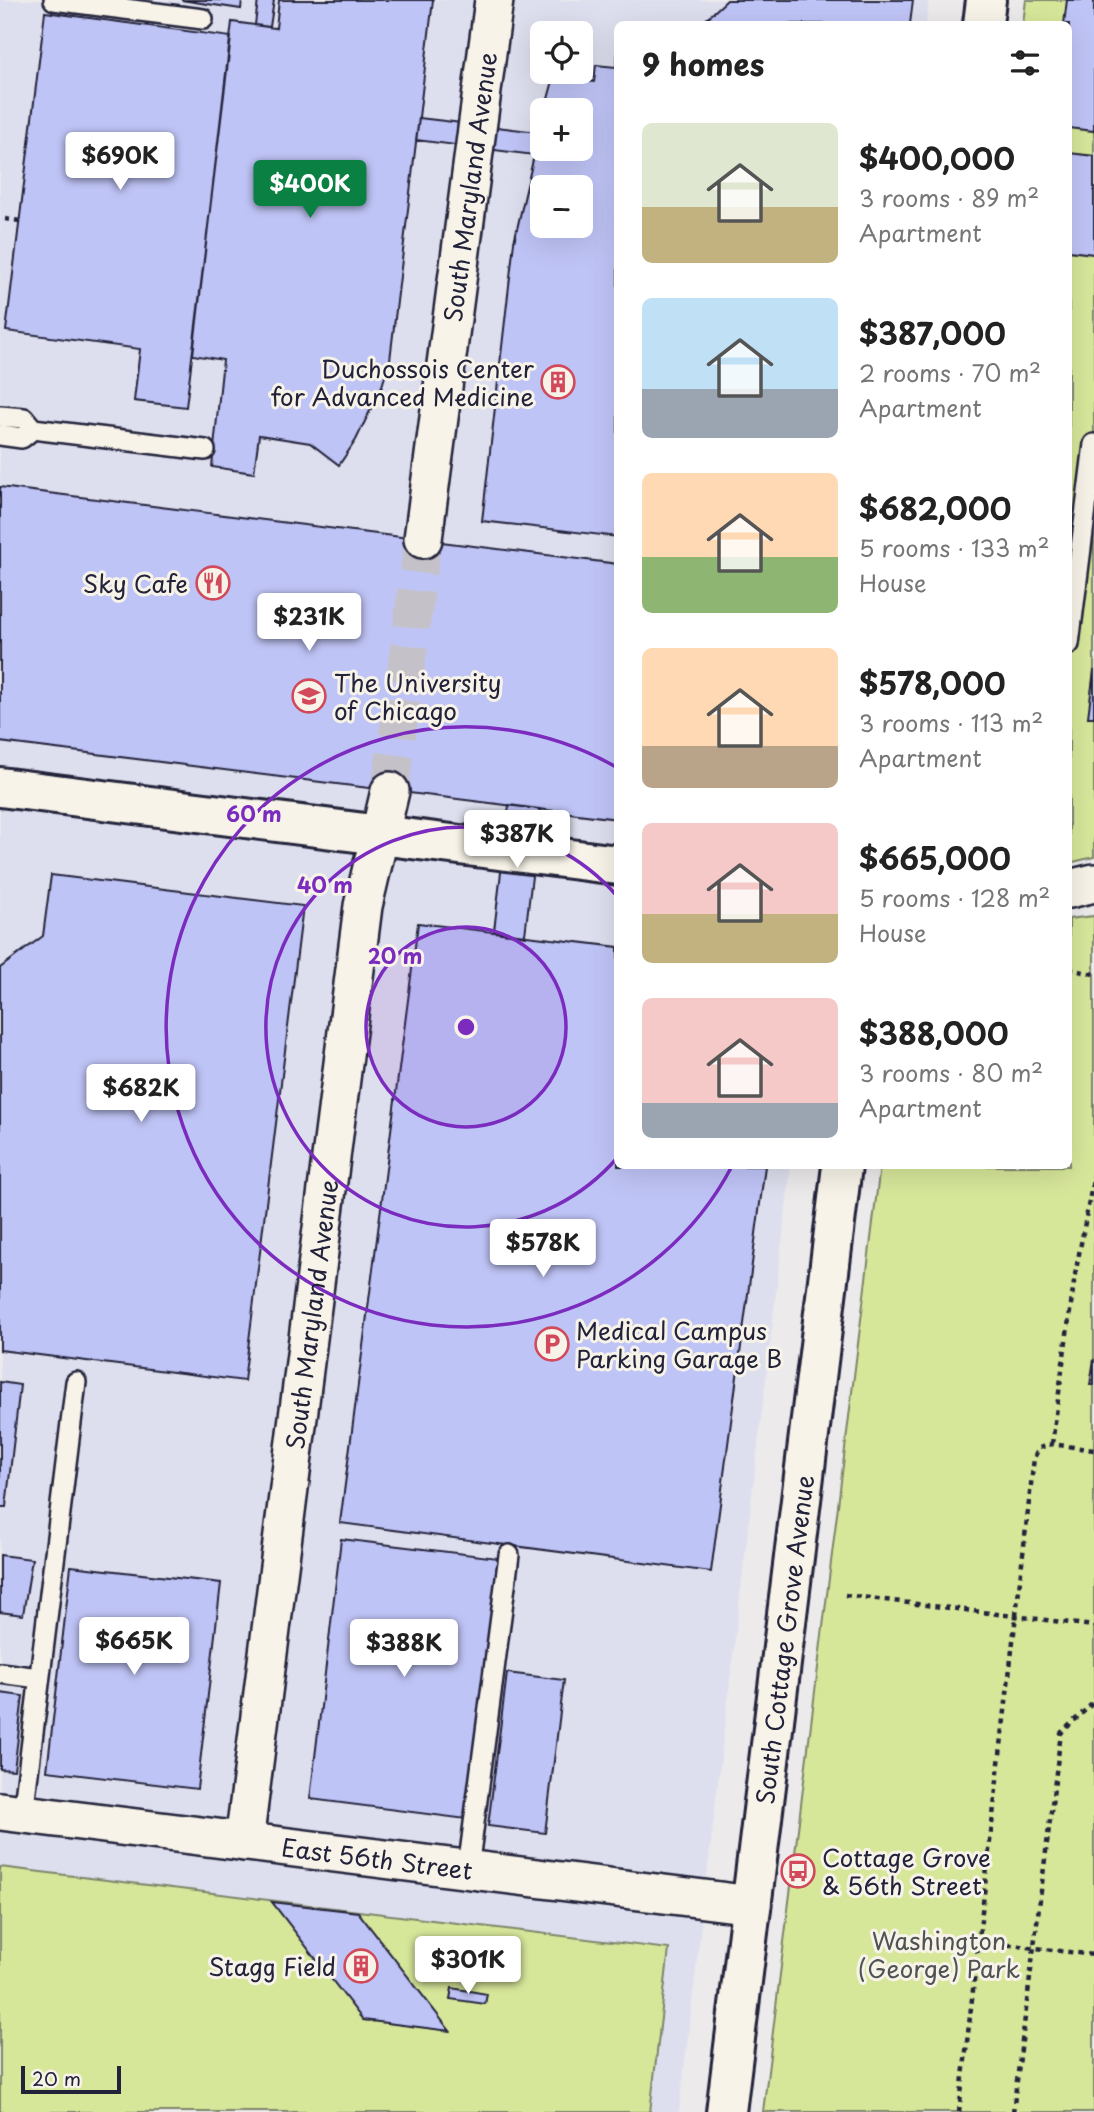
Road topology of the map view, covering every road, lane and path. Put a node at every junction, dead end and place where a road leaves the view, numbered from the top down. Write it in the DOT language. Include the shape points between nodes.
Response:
graph roads {
  1 [pos="54,0"];
  2 [pos="494,0"];
  3 [pos="986,0"];
  4 [pos="203,19"];
  5 [pos="983,21"];
  6 [pos="5,219"];
  7 [pos="20,222"];
  8 [pos="0,416"];
  9 [pos="33,429"];
  10 [pos="0,435"];
  11 [pos="1094,444"];
  12 [pos="205,450"];
  13 [pos="423,540"];
  14 [pos="1072,620"];
  15 [pos="0,788"];
  16 [pos="390,790"];
  17 [pos="379,835"];
  18 [pos="614,864"];
  19 [pos="1094,883"];
  20 [pos="1072,888"];
  21 [pos="1072,970"];
  22 [pos="1094,974"];
  23 [pos="842,1169"];
  24 [pos="1094,1175"];
  25 [pos="76,1382"];
  26 [pos="1052,1444"];
  27 [pos="1094,1450"];
  28 [pos="509,1555"];
  29 [pos="845,1595"];
  30 [pos="1016,1616"];
  31 [pos="1094,1626"];
  32 [pos="0,1674"];
  33 [pos="39,1678"];
  34 [pos="1094,1702"];
  35 [pos="11,1813"];
  36 [pos="244,1842"];
  37 [pos="468,1870"];
  38 [pos="752,1905"];
  39 [pos="978,1941"];
  40 [pos="1034,1948"];
  41 [pos="1094,1955"];
  42 [pos="726,2112"];
  43 [pos="960,2112"];
  44 [pos="1013,2112"];
  1 -- 4 [label="lane"];
  2 -- 13 [label="street, South Maryland Avenue"];
  3 -- 5 [label="main road"];
  6 -- 7 [label="path"];
  8 -- 9 [label="lane" via="24,418"];
  9 -- 10 [label="lane" via="22,438"];
  9 -- 12 [label="lane"];
  11 -- 14 [label="lane"];
  15 -- 17 [label="main road"];
  16 -- 17 [label="street, South Maryland Avenue"];
  17 -- 18 [label="main road"];
  17 -- 36 [label="street, South Maryland Avenue" via="363,906"];
  19 -- 20 [label="street"];
  21 -- 22 [label="path"];
  23 -- 38 [label="main road, South Cottage Grove Avenue"];
  24 -- 26 [label="path" via="1074,1275"];
  25 -- 33 [label="lane"];
  26 -- 27 [label="path"];
  26 -- 30 [label="path" via="1039,1448 1034,1458"];
  28 -- 37 [label="lane"];
  29 -- 30 [label="path"];
  30 -- 31 [label="path"];
  30 -- 39 [label="path"];
  32 -- 33 [label="lane"];
  33 -- 35 [label="lane"];
  34 -- 40 [label="path" via="1061,1733"];
  35 -- 36 [label="street, East 56th Street"];
  36 -- 37 [label="street, East 56th Street"];
  37 -- 38 [label="street, East 56th Street"];
  38 -- 42 [label="main road, South Cottage Grove Avenue"];
  39 -- 40 [label="path"];
  39 -- 43 [label="path"];
  40 -- 41 [label="path"];
  40 -- 44 [label="path"];
}
